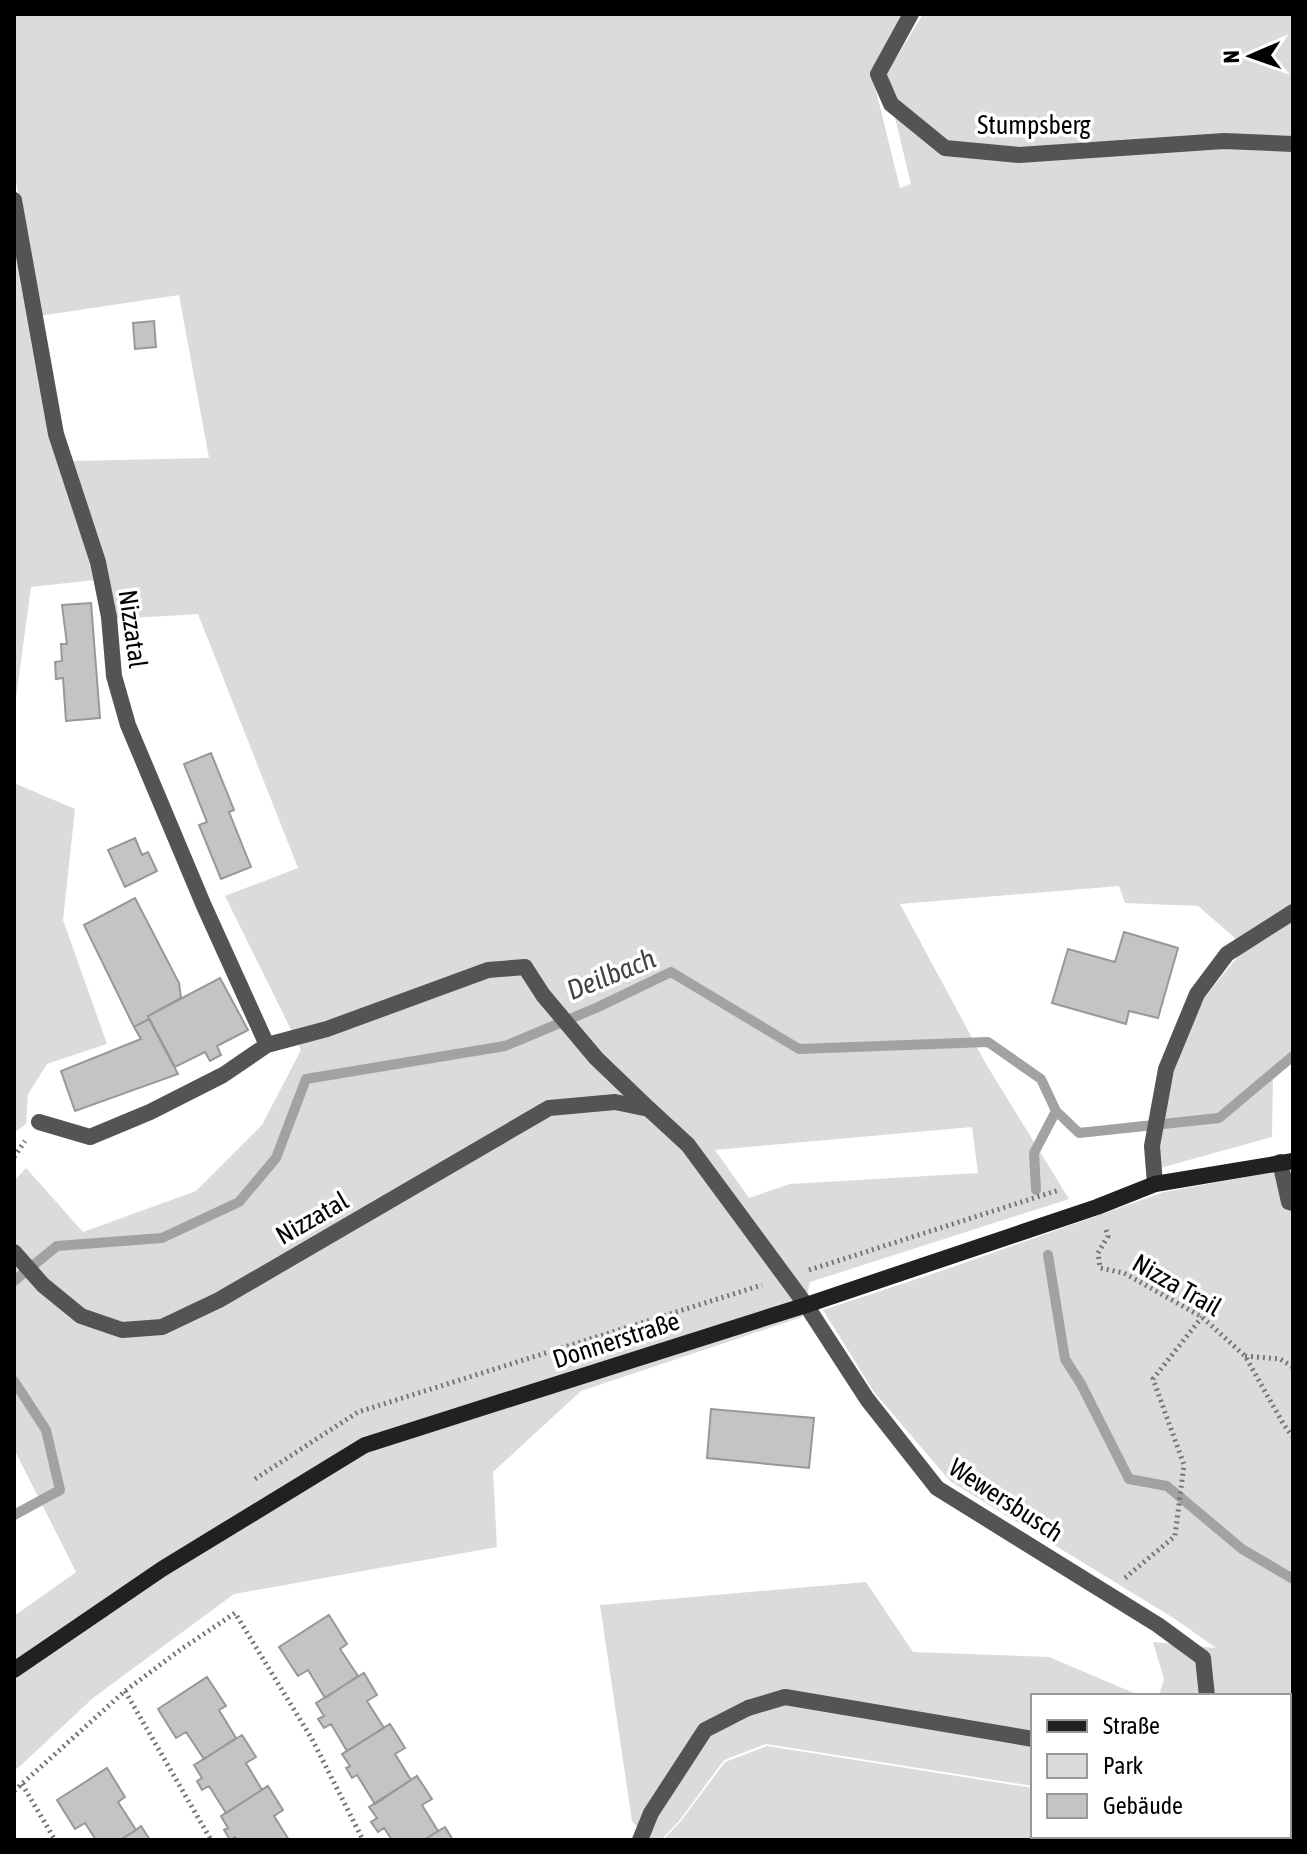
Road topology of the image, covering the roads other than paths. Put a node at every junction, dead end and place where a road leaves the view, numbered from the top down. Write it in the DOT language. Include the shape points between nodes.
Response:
graph roads {
  1 [pos="911,14"];
  2 [pos="1293,144"];
  3 [pos="14,200"];
  4 [pos="1293,912"];
  5 [pos="267,1045"];
  6 [pos="649,1109"];
  7 [pos="39,1122"];
  8 [pos="1286,1161"];
  9 [pos="1155,1184"];
  10 [pos="1293,1203"];
  11 [pos="14,1252"];
  12 [pos="806,1305"];
  13 [pos="14,1670"];
  14 [pos="1207,1694"];
  15 [pos="1031,1739"];
  16 [pos="640,1840"];
  1 -- 2 [label="street, Stumpsberg" via="878,74 891,104 945,148 1019,155 1224,141"];
  3 -- 5 [label="street, Nizzatal" via="56,434 98,562 114,676 128,725"];
  4 -- 9 [label="street" via="1227,954 1197,994 1166,1069 1152,1146"];
  5 -- 6 [label="street" via="327,1029 488,970 525,967 596,1058"];
  5 -- 7 [label="street" via="223,1075 90,1137"];
  6 -- 11 [label="street, Nizzatal" via="615,1102 549,1108 219,1300 162,1327 122,1330 81,1316"];
  6 -- 12 [label="street" via="688,1145"];
  8 -- 9 [label="main road, Donnerstraße"];
  8 -- 10 [label="street, Donnerstraße"];
  9 -- 12 [label="main road, Donnerstraße"];
  12 -- 13 [label="main road, Donnerstraße" via="365,1445 162,1569"];
  12 -- 14 [label="street, Wewersbusch" via="867,1399 937,1488 1203,1658"];
  15 -- 16 [label="street" via="785,1697 705,1730 651,1813"];
}
